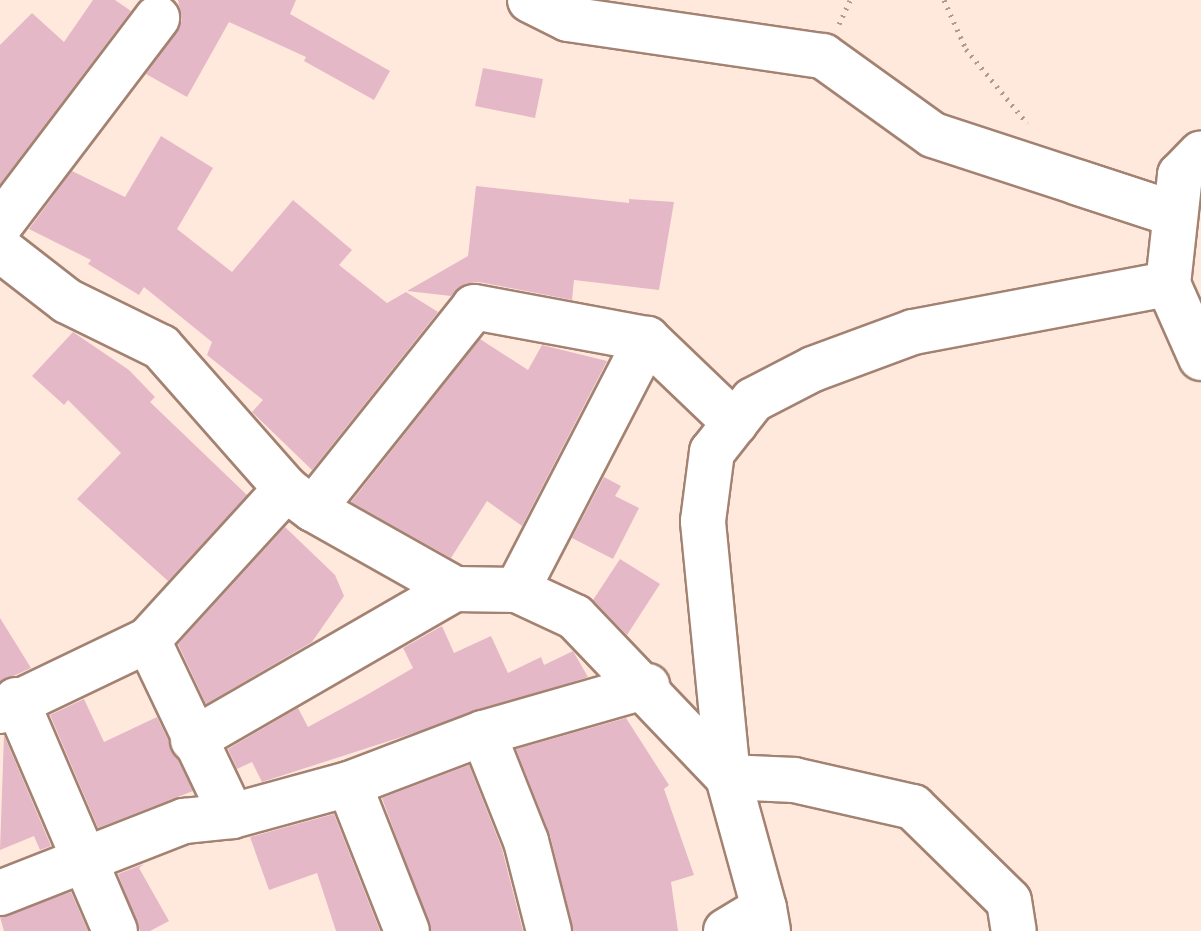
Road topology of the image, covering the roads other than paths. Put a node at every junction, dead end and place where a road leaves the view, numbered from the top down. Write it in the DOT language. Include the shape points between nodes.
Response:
graph roads {
  1 [pos="530,0"];
  2 [pos="157,18"];
  3 [pos="1201,153"];
  4 [pos="1076,182"];
  5 [pos="1174,214"];
  6 [pos="0,225"];
  7 [pos="0,249"];
  8 [pos="1168,284"];
  9 [pos="647,339"];
  10 [pos="1201,358"];
  11 [pos="735,423"];
  12 [pos="300,499"];
  13 [pos="455,589"];
  14 [pos="517,590"];
  15 [pos="148,640"];
  16 [pos="647,686"];
  17 [pos="8,706"];
  18 [pos="483,733"];
  19 [pos="193,740"];
  20 [pos="728,777"];
  21 [pos="349,784"];
  22 [pos="232,816"];
  23 [pos="84,862"];
  24 [pos="0,893"];
  25 [pos="766,920"];
  26 [pos="115,931"];
  27 [pos="407,931"];
  28 [pos="549,931"];
  29 [pos="726,931"];
  30 [pos="1014,931"];
  1 -- 5 [label="street" via="568,19 823,56 933,135"];
  2 -- 6 [label="street"];
  3 -- 5 [label="street" via="1180,175"];
  4 -- 5 [label="street"];
  5 -- 8 [label="street"];
  7 -- 12 [label="street" via="67,301 161,347"];
  8 -- 10 [label="street"];
  8 -- 11 [label="street" via="913,332 813,369 753,400"];
  9 -- 11 [label="street"];
  9 -- 12 [label="street" via="474,307"];
  9 -- 14 [label="street"];
  11 -- 20 [label="street" via="712,452 703,521"];
  12 -- 13 [label="street"];
  12 -- 15 [label="street"];
  13 -- 14 [label="street"];
  13 -- 19 [label="street"];
  14 -- 16 [label="street" via="575,617"];
  15 -- 17 [label="street"];
  15 -- 19 [label="street"];
  16 -- 18 [label="street"];
  16 -- 20 [label="street"];
  17 -- 23 [label="street"];
  18 -- 21 [label="street"];
  18 -- 28 [label="street" via="526,841"];
  19 -- 22 [label="street"];
  20 -- 25 [label="street"];
  20 -- 30 [label="street" via="794,780 913,807 1009,901"];
  21 -- 22 [label="street"];
  21 -- 27 [label="street"];
  22 -- 23 [label="street" via="184,821"];
  23 -- 24 [label="street"];
  23 -- 26 [label="street"];
  25 -- 29 [label="street"];
}
